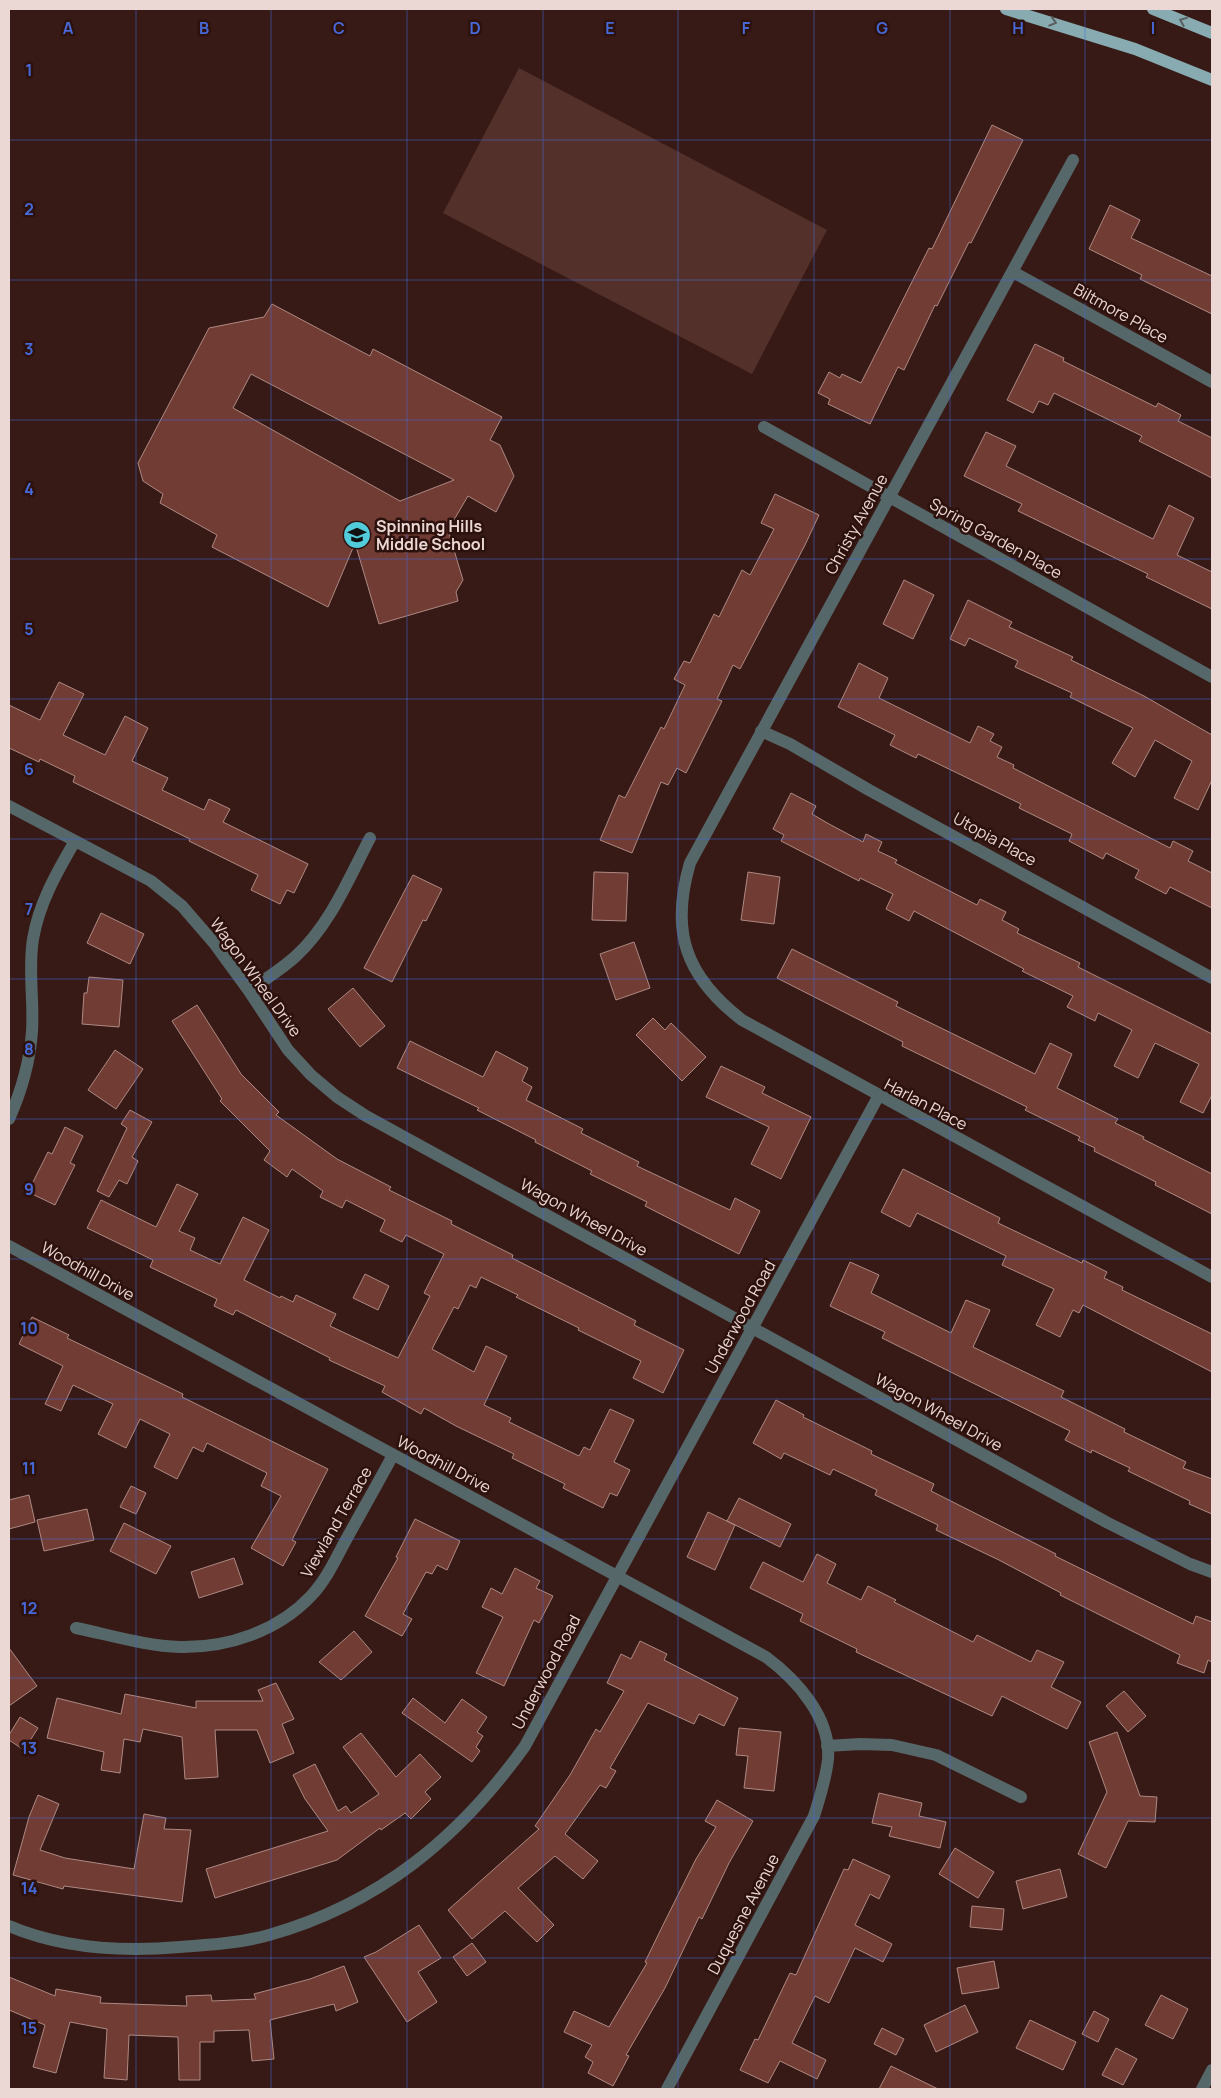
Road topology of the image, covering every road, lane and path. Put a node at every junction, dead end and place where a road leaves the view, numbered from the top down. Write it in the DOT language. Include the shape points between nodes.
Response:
graph roads {
  1 [pos="1006,9"];
  2 [pos="1153,9"];
  3 [pos="1212,33"];
  4 [pos="1212,80"];
  5 [pos="1073,160"];
  6 [pos="1013,272"];
  7 [pos="1212,382"];
  8 [pos="764,427"];
  9 [pos="888,498"];
  10 [pos="1212,677"];
  11 [pos="762,731"];
  12 [pos="9,806"];
  13 [pos="370,838"];
  14 [pos="75,841"];
  15 [pos="681,910"];
  16 [pos="1212,978"];
  17 [pos="249,991"];
  18 [pos="878,1096"];
  19 [pos="9,1119"];
  20 [pos="9,1246"];
  21 [pos="1212,1277"];
  22 [pos="753,1328"];
  23 [pos="393,1455"];
  24 [pos="1212,1572"];
  25 [pos="617,1576"];
  26 [pos="76,1628"];
  27 [pos="827,1746"];
  28 [pos="1021,1797"];
  29 [pos="9,1926"];
  30 [pos="1212,2070"];
  31 [pos="667,2089"];
  32 [pos="1202,2089"];
  1 -- 4 [label="main road, one-way" via="1135,49"];
  3 -- 2 [label="main road, one-way"];
  5 -- 6 [label="street, Christy Avenue"];
  6 -- 7 [label="street, Biltmore Place"];
  6 -- 9 [label="street, Christy Avenue"];
  8 -- 9 [label="street, Spring Garden Place"];
  9 -- 10 [label="street, Spring Garden Place"];
  9 -- 11 [label="street, Christy Avenue"];
  11 -- 15 [label="street, Christy Avenue" via="690,862"];
  11 -- 16 [label="street, Utopia Place"];
  12 -- 14 [label="street, Wagon Wheel Drive"];
  13 -- 17 [label="street" via="314,936 296,956"];
  14 -- 17 [label="street, Wagon Wheel Drive" via="151,881 182,906"];
  14 -- 19 [label="street" via="39,913 33,940 32,1031 24,1076"];
  15 -- 18 [label="street, Harlan Place" via="683,932 692,963 704,985 721,1004 742,1020"];
  17 -- 22 [label="street, Wagon Wheel Drive" via="288,1050 337,1097 366,1116"];
  18 -- 21 [label="street, Harlan Place"];
  18 -- 22 [label="street, Underwood Road"];
  20 -- 23 [label="street, Woodhill Drive"];
  22 -- 24 [label="street, Wagon Wheel Drive" via="1108,1523"];
  22 -- 25 [label="street, Underwood Road"];
  23 -- 25 [label="street, Woodhill Drive"];
  23 -- 26 [label="street, Viewland Terrace" via="326,1576 293,1612 268,1627 210,1646 179,1647"];
  25 -- 27 [label="street, Woodhill Drive" via="776,1665 811,1704 824,1729"];
  25 -- 29 [label="street, Underwood Road" via="525,1746 499,1782 463,1822 394,1878 313,1920 267,1936 207,1945 146,1950 103,1948 61,1941"];
  27 -- 28 [label="street" via="892,1745 936,1755"];
  27 -- 31 [label="street, Duquesne Avenue" via="824,1782 814,1816"];
  30 -- 32 [label="street"];
}
